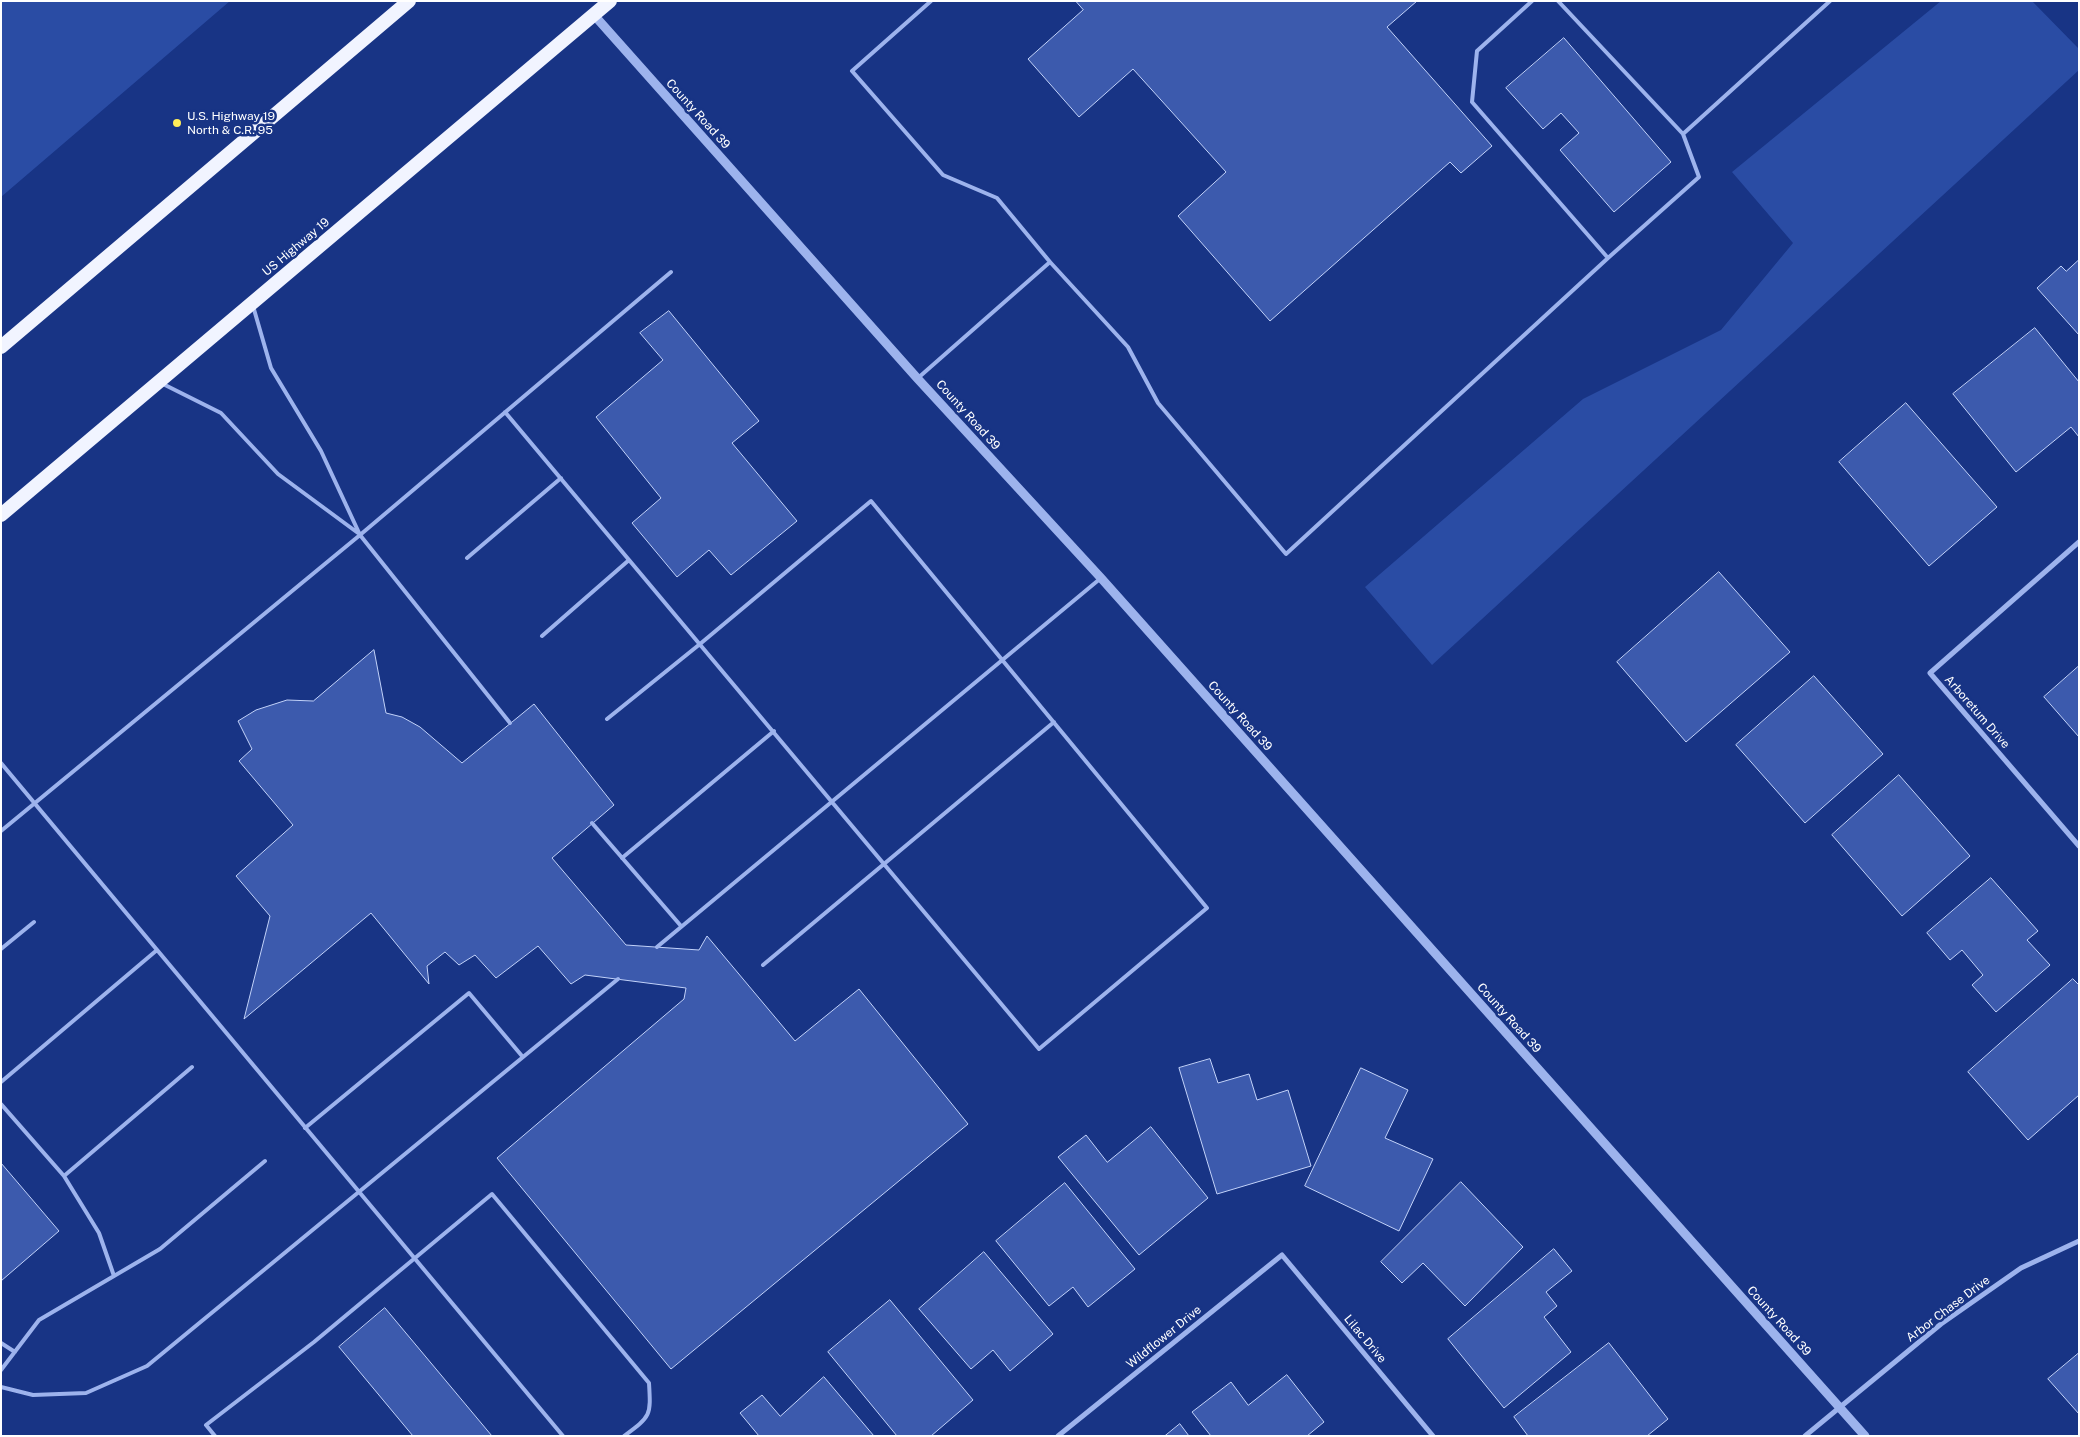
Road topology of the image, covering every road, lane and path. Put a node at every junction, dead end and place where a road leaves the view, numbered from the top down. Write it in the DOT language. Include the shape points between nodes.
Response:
graph roads {
  1 [pos="409,1"];
  2 [pos="610,1"];
  3 [pos="931,1"];
  4 [pos="1532,1"];
  5 [pos="1558,1"];
  6 [pos="1830,1"];
  7 [pos="594,16"];
  8 [pos="1683,134"];
  9 [pos="1608,258"];
  10 [pos="1050,262"];
  11 [pos="671,272"];
  12 [pos="252,304"];
  13 [pos="1,347"];
  14 [pos="917,378"];
  15 [pos="159,382"];
  16 [pos="505,412"];
  17 [pos="560,478"];
  18 [pos="1,515"];
  19 [pos="360,535"];
  20 [pos="2079,542"];
  21 [pos="467,558"];
  22 [pos="629,560"];
  23 [pos="1101,578"];
  24 [pos="542,636"];
  25 [pos="700,644"];
  26 [pos="1002,660"];
  27 [pos="607,719"];
  28 [pos="1054,722"];
  29 [pos="510,723"];
  30 [pos="774,731"];
  31 [pos="1,763"];
  32 [pos="832,801"];
  33 [pos="34,803"];
  34 [pos="592,823"];
  35 [pos="1,831"];
  36 [pos="2079,846"];
  37 [pos="622,858"];
  38 [pos="885,865"];
  39 [pos="34,922"];
  40 [pos="681,926"];
  41 [pos="656,947"];
  42 [pos="1,950"];
  43 [pos="157,950"];
  44 [pos="763,965"];
  45 [pos="618,979"];
  46 [pos="522,1056"];
  47 [pos="192,1067"];
  48 [pos="1,1081"];
  49 [pos="1,1104"];
  50 [pos="305,1128"];
  51 [pos="265,1160"];
  52 [pos="64,1176"];
  53 [pos="358,1191"];
  54 [pos="2079,1241"];
  55 [pos="1282,1255"];
  56 [pos="415,1259"];
  57 [pos="114,1276"];
  58 [pos="1,1343"];
  59 [pos="15,1352"];
  60 [pos="1,1370"];
  61 [pos="1,1387"];
  62 [pos="1839,1407"];
  63 [pos="215,1436"];
  64 [pos="564,1436"];
  65 [pos="624,1436"];
  66 [pos="1058,1436"];
  67 [pos="1432,1436"];
  68 [pos="1805,1436"];
  69 [pos="1865,1436"];
  1 -- 13 [label="highway"];
  2 -- 7 [label="highway, US Highway 19"];
  3 -- 10 [label="lane" via="852,71 943,175 997,198"];
  4 -- 9 [label="lane" via="1477,51 1472,102"];
  5 -- 8 [label="lane"];
  6 -- 8 [label="lane"];
  7 -- 12 [label="highway, US Highway 19"];
  7 -- 14 [label="street, County Road 39"];
  8 -- 9 [label="lane" via="1699,177"];
  9 -- 10 [label="lane" via="1286,554 1158,403 1128,347"];
  10 -- 14 [label="lane"];
  11 -- 16 [label="lane"];
  12 -- 15 [label="highway, US Highway 19"];
  12 -- 19 [label="lane" via="271,368 322,452"];
  14 -- 23 [label="street, County Road 39"];
  15 -- 18 [label="highway, US Highway 19"];
  15 -- 19 [label="lane" via="222,413 278,474"];
  16 -- 17 [label="lane"];
  16 -- 19 [label="lane"];
  17 -- 21 [label="lane"];
  17 -- 22 [label="lane"];
  19 -- 29 [label="lane"];
  19 -- 33 [label="lane"];
  20 -- 36 [label="street, Arboretum Drive" via="1930,673"];
  22 -- 24 [label="lane"];
  22 -- 25 [label="lane"];
  23 -- 26 [label="lane"];
  23 -- 62 [label="street, County Road 39"];
  25 -- 26 [label="lane" via="871,501"];
  25 -- 27 [label="lane"];
  25 -- 30 [label="lane"];
  26 -- 28 [label="lane"];
  26 -- 32 [label="lane"];
  28 -- 38 [label="lane"];
  28 -- 38 [label="lane" via="1207,908 1039,1049"];
  30 -- 32 [label="lane"];
  30 -- 37 [label="lane"];
  31 -- 33 [label="lane"];
  32 -- 38 [label="lane"];
  32 -- 40 [label="lane"];
  33 -- 35 [label="lane"];
  33 -- 43 [label="lane"];
  34 -- 37 [label="lane"];
  37 -- 40 [label="lane"];
  38 -- 44 [label="lane"];
  39 -- 42 [label="lane"];
  40 -- 41 [label="lane"];
  43 -- 48 [label="lane"];
  43 -- 50 [label="lane"];
  45 -- 46 [label="lane"];
  46 -- 50 [label="lane" via="469,993"];
  46 -- 53 [label="lane"];
  47 -- 52 [label="lane"];
  49 -- 52 [label="lane"];
  50 -- 53 [label="lane"];
  51 -- 57 [label="lane" via="160,1249"];
  52 -- 57 [label="lane" via="99,1233"];
  53 -- 56 [label="lane"];
  53 -- 61 [label="lane" via="148,1366 86,1393 33,1395"];
  54 -- 62 [label="street, Arbor Chase Drive" via="2021,1268 1941,1324"];
  55 -- 66 [label="street, Wildflower Drive"];
  55 -- 67 [label="street, Lilac Drive"];
  56 -- 63 [label="lane" via="206,1425"];
  56 -- 64 [label="lane"];
  56 -- 65 [label="lane" via="492,1194 649,1383 650,1408 646,1420"];
  57 -- 59 [label="lane" via="40,1320"];
  58 -- 59 [label="lane"];
  59 -- 60 [label="lane"];
  62 -- 68 [label="street, Arbor Chase Drive"];
  62 -- 69 [label="street, County Road 39"];
}
